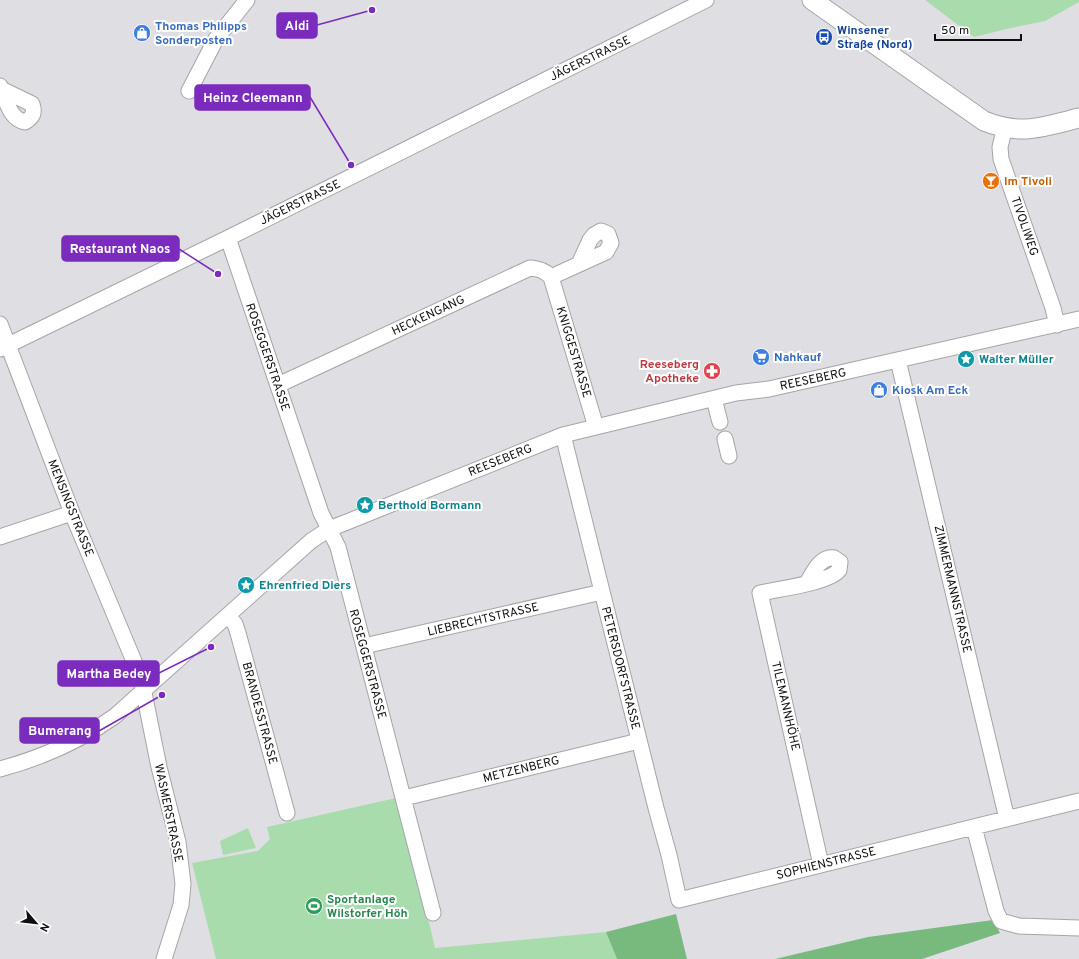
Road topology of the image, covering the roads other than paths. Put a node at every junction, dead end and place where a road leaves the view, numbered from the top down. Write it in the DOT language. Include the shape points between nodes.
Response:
graph roads {
  1 [pos="246,0"];
  2 [pos="706,0"];
  3 [pos="812,0"];
  4 [pos="189,91"];
  5 [pos="1079,118"];
  6 [pos="1004,127"];
  7 [pos="228,238"];
  8 [pos="579,264"];
  9 [pos="551,277"];
  10 [pos="1079,320"];
  11 [pos="0,324"];
  12 [pos="1057,325"];
  13 [pos="4,347"];
  14 [pos="898,360"];
  15 [pos="278,385"];
  16 [pos="714,398"];
  17 [pos="720,422"];
  18 [pos="596,427"];
  19 [pos="563,435"];
  20 [pos="725,439"];
  21 [pos="729,456"];
  22 [pos="72,513"];
  23 [pos="329,530"];
  24 [pos="0,537"];
  25 [pos="807,583"];
  26 [pos="602,592"];
  27 [pos="228,616"];
  28 [pos="364,646"];
  29 [pos="144,690"];
  30 [pos="639,741"];
  31 [pos="0,769"];
  32 [pos="404,798"];
  33 [pos="1079,801"];
  34 [pos="286,813"];
  35 [pos="1007,819"];
  36 [pos="974,827"];
  37 [pos="821,865"];
  38 [pos="678,900"];
  39 [pos="433,913"];
  40 [pos="1079,928"];
  41 [pos="164,959"];
  1 -- 4 [label="street" via="216,39"];
  2 -- 7 [label="street, JÄGERSTRASSE"];
  3 -- 6 [label="main road" via="980,118"];
  5 -- 6 [label="main road" via="1030,130"];
  6 -- 12 [label="street, TIVOLIWEG" via="1000,147 1001,159"];
  7 -- 13 [label="street, JÄGERSTRASSE"];
  7 -- 15 [label="street, ROSEGGERSTRASSE"];
  8 -- 9 [label="street"];
  9 -- 15 [label="street, HECKENGANG" via="540,269 530,268"];
  9 -- 18 [label="street, KNIGGESTRASSE"];
  10 -- 12 [label="street, REESEBERG"];
  11 -- 13 [label="street, MENSINGSTRASSE"];
  12 -- 14 [label="street, REESEBERG"];
  13 -- 22 [label="street, MENSINGSTRASSE"];
  14 -- 16 [label="street, REESEBERG" via="769,389"];
  14 -- 35 [label="street, ZIMMERMANNSTRASSE"];
  15 -- 23 [label="street, ROSEGGERSTRASSE"];
  16 -- 17 [label="street"];
  16 -- 18 [label="street, REESEBERG"];
  18 -- 19 [label="street, REESEBERG"];
  19 -- 23 [label="street, REESEBERG"];
  19 -- 26 [label="street, PETERSDORFSTRASSE"];
  20 -- 21 [label="street"];
  22 -- 24 [label="street"];
  22 -- 29 [label="street, MENSINGSTRASSE" via="139,671"];
  23 -- 27 [label="street, REESEBERG" via="311,541"];
  23 -- 28 [label="street, ROSEGGERSTRASSE" via="338,547"];
  25 -- 37 [label="street, TILEMANNHÖHE" via="760,593"];
  26 -- 28 [label="street, LIEBRECHTSTRASSE"];
  26 -- 30 [label="street, PETERSDORFSTRASSE"];
  27 -- 29 [label="street, REESEBERG"];
  27 -- 34 [label="street, BRANDESSTRASSE" via="238,632"];
  28 -- 32 [label="street, ROSEGGERSTRASSE"];
  29 -- 31 [label="street, REESEBERG" via="96,729 42,756"];
  29 -- 41 [label="street, WASMERSTRASSE" via="159,767 178,842 183,884 181,905"];
  30 -- 32 [label="street, METZENBERG"];
  30 -- 38 [label="street, PETERSDORFSTRASSE"];
  32 -- 39 [label="street, ROSEGGERSTRASSE"];
  33 -- 35 [label="street, SOPHIENSTRASSE"];
  35 -- 36 [label="street, SOPHIENSTRASSE"];
  36 -- 37 [label="street, SOPHIENSTRASSE"];
  36 -- 40 [label="street" via="997,915 1001,921 1019,926"];
  37 -- 38 [label="street, SOPHIENSTRASSE"];
}
